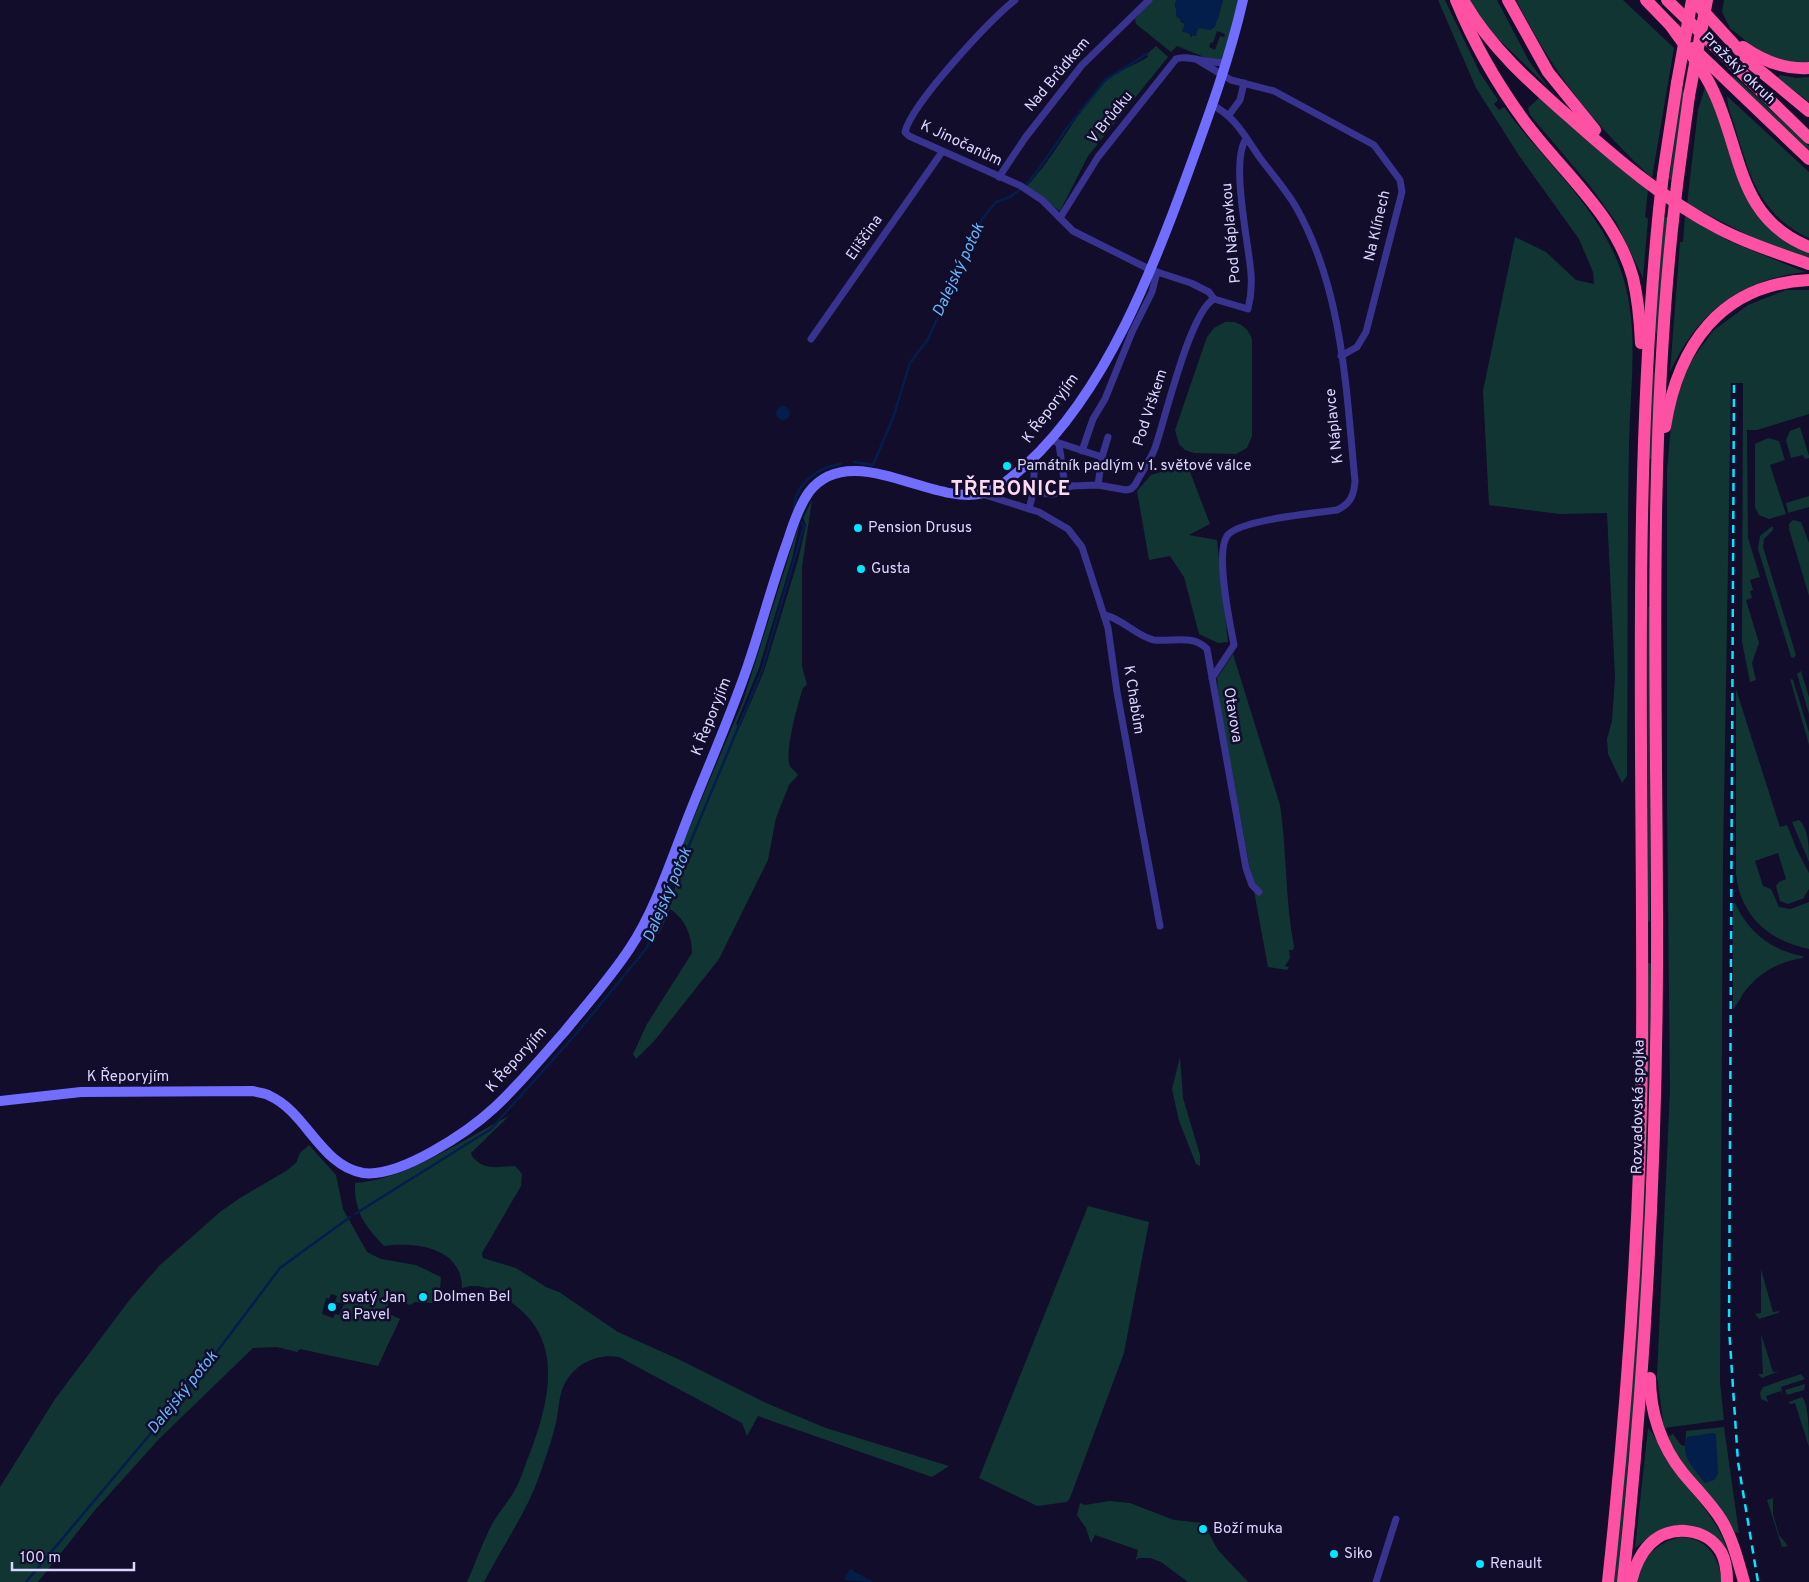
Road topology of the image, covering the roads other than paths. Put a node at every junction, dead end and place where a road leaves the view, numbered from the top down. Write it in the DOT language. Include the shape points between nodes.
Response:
graph roads {
  1 [pos="1015,0"];
  2 [pos="1149,0"];
  3 [pos="1243,0"];
  4 [pos="1456,0"];
  5 [pos="1463,0"];
  6 [pos="1508,0"];
  7 [pos="1646,0"];
  8 [pos="1667,0"];
  9 [pos="1693,0"];
  10 [pos="1707,0"];
  11 [pos="1714,0"];
  12 [pos="1715,22"];
  13 [pos="1671,26"];
  14 [pos="1699,44"];
  15 [pos="1199,61"];
  16 [pos="1227,62"];
  17 [pos="1809,68"];
  18 [pos="1223,77"];
  19 [pos="1244,83"];
  20 [pos="1212,105"];
  21 [pos="1809,111"];
  22 [pos="1229,115"];
  23 [pos="1809,138"];
  24 [pos="1246,139"];
  25 [pos="942,152"];
  26 [pos="1809,159"];
  27 [pos="999,177"];
  28 [pos="1650,184"];
  29 [pos="1060,218"];
  30 [pos="1809,247"];
  31 [pos="1809,264"];
  32 [pos="1154,271"];
  33 [pos="1809,280"];
  34 [pos="1214,299"];
  35 [pos="811,339"];
  36 [pos="1341,356"];
  37 [pos="1644,410"];
  38 [pos="1108,437"];
  39 [pos="1055,442"];
  40 [pos="1082,451"];
  41 [pos="1035,456"];
  42 [pos="1102,457"];
  43 [pos="1657,476"];
  44 [pos="1098,485"];
  45 [pos="1071,486"];
  46 [pos="1033,493"];
  47 [pos="982,494"];
  48 [pos="1029,509"];
  49 [pos="1105,615"];
  50 [pos="1212,678"];
  51 [pos="1260,892"];
  52 [pos="1160,926"];
  53 [pos="0,1101"];
  54 [pos="1648,1298"];
  55 [pos="1396,1519"];
  56 [pos="1736,1555"];
  57 [pos="1376,1582"];
  58 [pos="1608,1582"];
  59 [pos="1623,1582"];
  60 [pos="1630,1582"];
  61 [pos="1728,1582"];
  62 [pos="1737,1582"];
  63 [pos="1744,1582"];
  1 -- 25 [label="street, K Jinočanům" via="982,30 920,104 907,126 905,132 909,136"];
  2 -- 27 [label="street, Nad Brůdkem" via="1082,65"];
  3 -- 16 [label="street, K Řeporyjím"];
  4 -- 37 [label="highway" via="1503,91 1595,206 1625,256 1633,279 1638,312"];
  5 -- 28 [label="highway" via="1483,31 1516,69"];
  6 -- 28 [label="highway" via="1532,47 1567,97"];
  7 -- 13 [label="highway, Pražský okruh"];
  8 -- 23 [label="highway, Pražský okruh"];
  9 -- 12 [label="highway"];
  9 -- 37 [label="highway, bridge" via="1658,210"];
  10 -- 14 [label="highway, bridge"];
  11 -- 14 [label="highway, bridge"];
  12 -- 17 [label="highway" via="1768,62 1787,68"];
  12 -- 21 [label="highway" via="1752,64"];
  13 -- 26 [label="highway, Pražský okruh"];
  13 -- 30 [label="highway" via="1714,92 1738,167 1756,204 1780,230"];
  14 -- 43 [label="highway, bridge" via="1673,220 1663,337"];
  15 -- 16 [label="street, V Brůdku"];
  15 -- 18 [label="street"];
  15 -- 29 [label="street, V Brůdku" via="1185,57 1176,59 1098,156"];
  16 -- 18 [label="street, K Řeporyjím"];
  18 -- 19 [label="street, Na Klínech"];
  18 -- 20 [label="street, K Řeporyjím"];
  19 -- 22 [label="street" via="1240,100"];
  19 -- 36 [label="street, Na Klínech" via="1274,91 1374,145 1400,180 1402,192 1366,332 1357,347"];
  20 -- 22 [label="street, K Náplavce"];
  20 -- 32 [label="street, K Řeporyjím"];
  22 -- 24 [label="street, K Náplavce"];
  24 -- 34 [label="street, Pod Náplavkou" via="1240,153 1251,273 1248,309"];
  24 -- 36 [label="street, K Náplavce" via="1290,199 1310,237 1330,291"];
  25 -- 27 [label="street, K Jinočanům"];
  25 -- 35 [label="street, Eliščina"];
  27 -- 29 [label="street, K Jinočanům" via="1023,187"];
  28 -- 31 [label="highway" via="1719,229"];
  29 -- 32 [label="street, K Jinočanům" via="1079,234"];
  32 -- 34 [label="street, Pod Náplavkou" via="1191,282 1210,292"];
  32 -- 39 [label="street, K Řeporyjím"];
  32 -- 40 [label="street, K Řeporyjím" via="1152,292 1093,419"];
  33 -- 43 [label="highway" via="1781,283 1749,294 1725,309 1701,332 1686,354 1675,382"];
  34 -- 44 [label="street, Pod Vrškem" via="1206,306 1195,330 1176,376 1155,449 1135,485 1126,490"];
  36 -- 50 [label="street, K Náplavce" via="1352,444 1354,492 1346,506 1337,510 1268,520 1227,535 1222,555 1234,645"];
  37 -- 58 [label="highway, Rozvadovská spojka" via="1639,1169 1627,1385"];
  38 -- 42 [label="street"];
  39 -- 40 [label="street"];
  39 -- 41 [label="street, K Řeporyjím"];
  39 -- 45 [label="street" via="1064,479"];
  40 -- 42 [label="street"];
  41 -- 46 [label="street"];
  41 -- 47 [label="street, K Řeporyjím" via="1009,480"];
  42 -- 44 [label="street"];
  43 -- 54 [label="highway, Rozvadovská spojka" via="1657,974"];
  44 -- 45 [label="street, Pod Vrškem"];
  45 -- 46 [label="street, Pod Vrškem" via="1054,494"];
  46 -- 48 [label="street"];
  47 -- 48 [label="street, K Chabům"];
  47 -- 53 [label="street, K Řeporyjím" via="951,492 860,472 836,474 812,488 790,532 748,666 640,931 587,1005 518,1085 480,1121 453,1140 393,1168 364,1173 338,1162 286,1107 271,1096 253,1091 81,1092"];
  48 -- 49 [label="street, K Chabům" via="1068,529 1076,537"];
  49 -- 50 [label="street, Otavova" via="1150,638 1203,644 1209,655"];
  49 -- 52 [label="street, K Chabům"];
  50 -- 51 [label="street, Otavova" via="1246,868 1252,885"];
  54 -- 56 [label="highway" via="1650,1391 1655,1421 1674,1462 1721,1520"];
  54 -- 59 [label="highway, Rozvadovská spojka"];
  55 -- 57 [label="street"];
  56 -- 62 [label="highway"];
  56 -- 63 [label="highway"];
  60 -- 61 [label="highway" via="1638,1561 1650,1544 1665,1534 1682,1531 1701,1534 1716,1546 1725,1562"];
}
